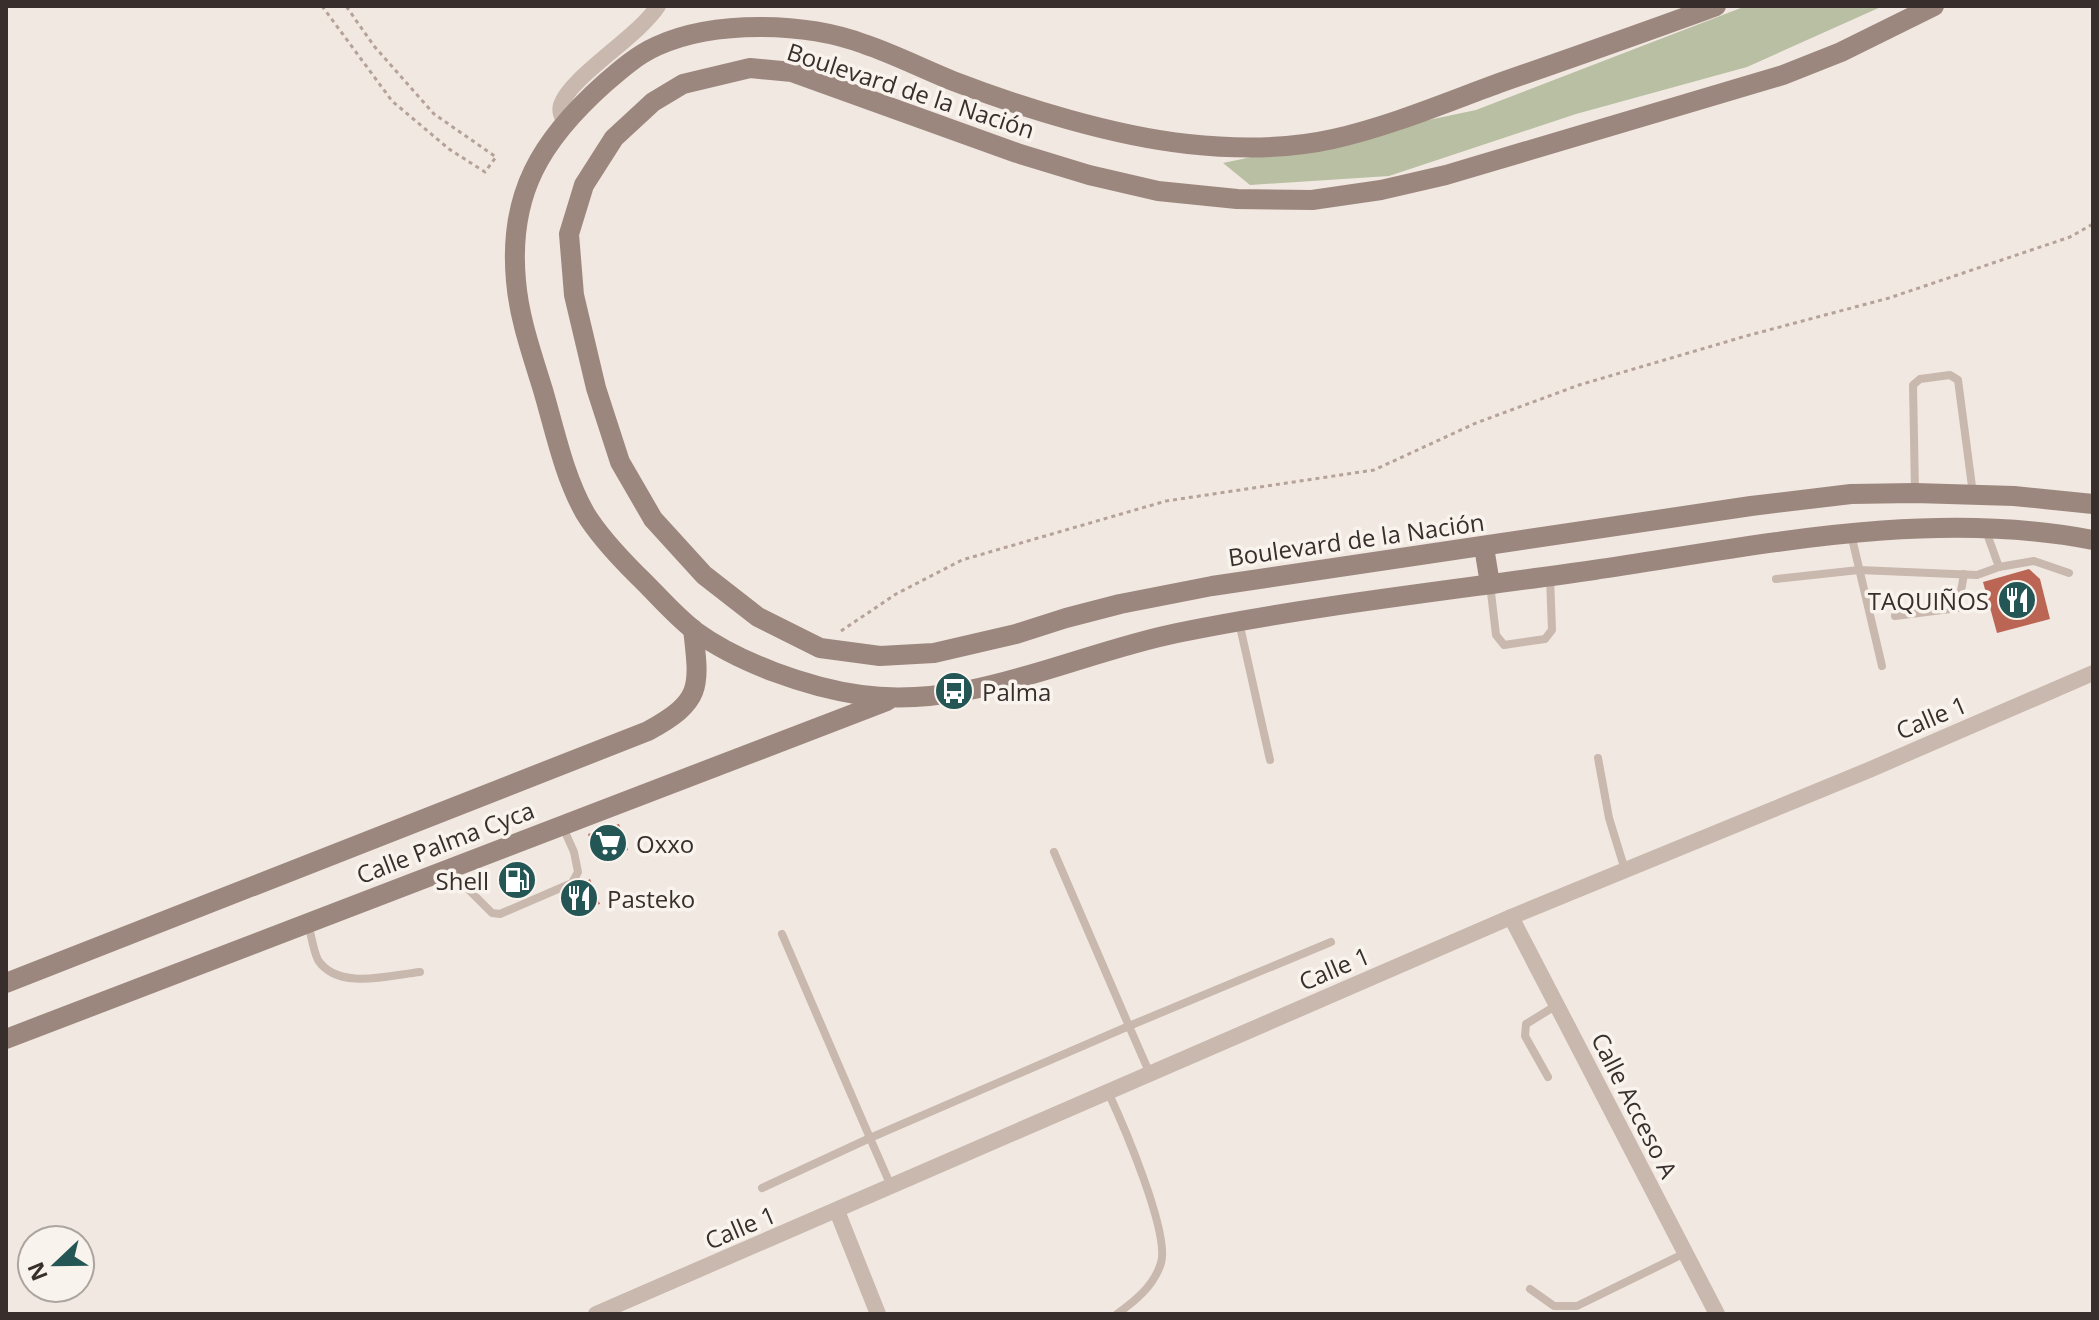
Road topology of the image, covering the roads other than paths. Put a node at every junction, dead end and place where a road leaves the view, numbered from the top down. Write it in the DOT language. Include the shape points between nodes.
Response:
graph roads {
  1 [pos="658,6"];
  2 [pos="1716,6"];
  3 [pos="1934,6"];
  4 [pos="565,123"];
  5 [pos="1915,493"];
  6 [pos="1973,495"];
  7 [pos="2093,504"];
  8 [pos="1986,529"];
  9 [pos="1851,534"];
  10 [pos="2093,540"];
  11 [pos="1484,547"];
  12 [pos="1999,567"];
  13 [pos="1859,570"];
  14 [pos="2069,573"];
  15 [pos="1964,574"];
  16 [pos="1549,576"];
  17 [pos="1776,579"];
  18 [pos="1490,584"];
  19 [pos="1895,616"];
  20 [pos="1239,622"];
  21 [pos="693,629"];
  22 [pos="1882,666"];
  23 [pos="2093,673"];
  24 [pos="902,696"];
  25 [pos="1598,758"];
  26 [pos="1270,760"];
  27 [pos="562,825"];
  28 [pos="1054,852"];
  29 [pos="448,869"];
  30 [pos="1625,870"];
  31 [pos="1511,917"];
  32 [pos="308,923"];
  33 [pos="782,934"];
  34 [pos="1331,942"];
  35 [pos="420,972"];
  36 [pos="6,983"];
  37 [pos="1557,1005"];
  38 [pos="1129,1026"];
  39 [pos="6,1039"];
  40 [pos="1150,1074"];
  41 [pos="1548,1077"];
  42 [pos="1108,1092"];
  43 [pos="870,1138"];
  44 [pos="892,1187"];
  45 [pos="762,1188"];
  46 [pos="837,1211"];
  47 [pos="1685,1253"];
  48 [pos="1530,1289"];
  49 [pos="596,1314"];
  50 [pos="878,1314"];
  51 [pos="1117,1314"];
  52 [pos="1717,1314"];
  1 -- 4 [label="street" via="563,101 560,114"];
  2 -- 4 [label="main road, Boulevard de la Nación" via="1397,121 1328,140 1265,146 1187,144 1108,129 956,82 856,40 796,29 728,28 648,49"];
  3 -- 11 [label="main road, Boulevard de la Nación" via="1783,75 1446,175 1312,200 1158,191 1089,175 792,72 750,68 683,84 653,102 614,138 584,185 569,234 574,295 620,462 653,519 704,575 758,617 820,648 880,656 934,653 1212,586"];
  4 -- 21 [label="main road, Boulevard de la Nación" via="546,144 524,195 513,243 518,304 566,470 585,512 613,550"];
  5 -- 6 [label="main road, Boulevard de la Nación"];
  5 -- 6 [label="lane" via="1913,385 1950,375 1958,380"];
  5 -- 11 [label="main road, Boulevard de la Nación" via="1851,494 1751,506"];
  6 -- 7 [label="main road, Boulevard de la Nación"];
  8 -- 9 [label="main road, Boulevard de la Nación"];
  8 -- 10 [label="main road, Boulevard de la Nación"];
  8 -- 12 [label="lane"];
  9 -- 13 [label="lane"];
  9 -- 16 [label="main road, Boulevard de la Nación"];
  11 -- 18 [label="main road"];
  12 -- 14 [label="lane" via="2034,561"];
  12 -- 15 [label="lane"];
  13 -- 15 [label="lane"];
  13 -- 17 [label="lane"];
  13 -- 22 [label="lane"];
  15 -- 19 [label="lane" via="1958,608"];
  16 -- 18 [label="main road, Boulevard de la Nación"];
  16 -- 18 [label="lane" via="1552,630 1545,639 1504,645 1496,635"];
  18 -- 20 [label="main road, Boulevard de la Nación"];
  20 -- 24 [label="main road, Boulevard de la Nación" via="1166,635 1018,678"];
  20 -- 26 [label="lane"];
  21 -- 24 [label="main road, Boulevard de la Nación" via="741,657 805,683 867,696"];
  21 -- 36 [label="main road, Calle Palma Cyca" via="697,678 689,702 648,731"];
  23 -- 30 [label="street, Calle 1"];
  24 -- 27 [label="main road, Calle Palma Cyca"];
  25 -- 30 [label="lane"];
  27 -- 29 [label="main road, Calle Palma Cyca"];
  27 -- 29 [label="lane" via="578,872 572,883 500,914 485,908"];
  28 -- 38 [label="lane"];
  29 -- 32 [label="main road, Calle Palma Cyca"];
  30 -- 31 [label="street, Calle 1"];
  31 -- 37 [label="street, Calle Acceso A"];
  31 -- 40 [label="street, Calle 1"];
  32 -- 35 [label="lane" via="318,960 334,974 353,979"];
  32 -- 39 [label="main road, Calle Palma Cyca"];
  33 -- 43 [label="lane"];
  34 -- 38 [label="lane"];
  37 -- 41 [label="lane" via="1526,1024 1525,1036"];
  37 -- 47 [label="street, Calle Acceso A"];
  38 -- 40 [label="lane"];
  38 -- 43 [label="lane"];
  40 -- 42 [label="street, Calle 1"];
  42 -- 44 [label="street, Calle 1"];
  42 -- 51 [label="lane" via="1160,1228 1161,1262 1140,1298"];
  43 -- 44 [label="lane"];
  43 -- 45 [label="lane"];
  44 -- 46 [label="street, Calle 1"];
  46 -- 49 [label="street, Calle 1"];
  46 -- 50 [label="street"];
  47 -- 48 [label="lane" via="1577,1306 1554,1306"];
  47 -- 52 [label="street, Calle Acceso A"];
}
